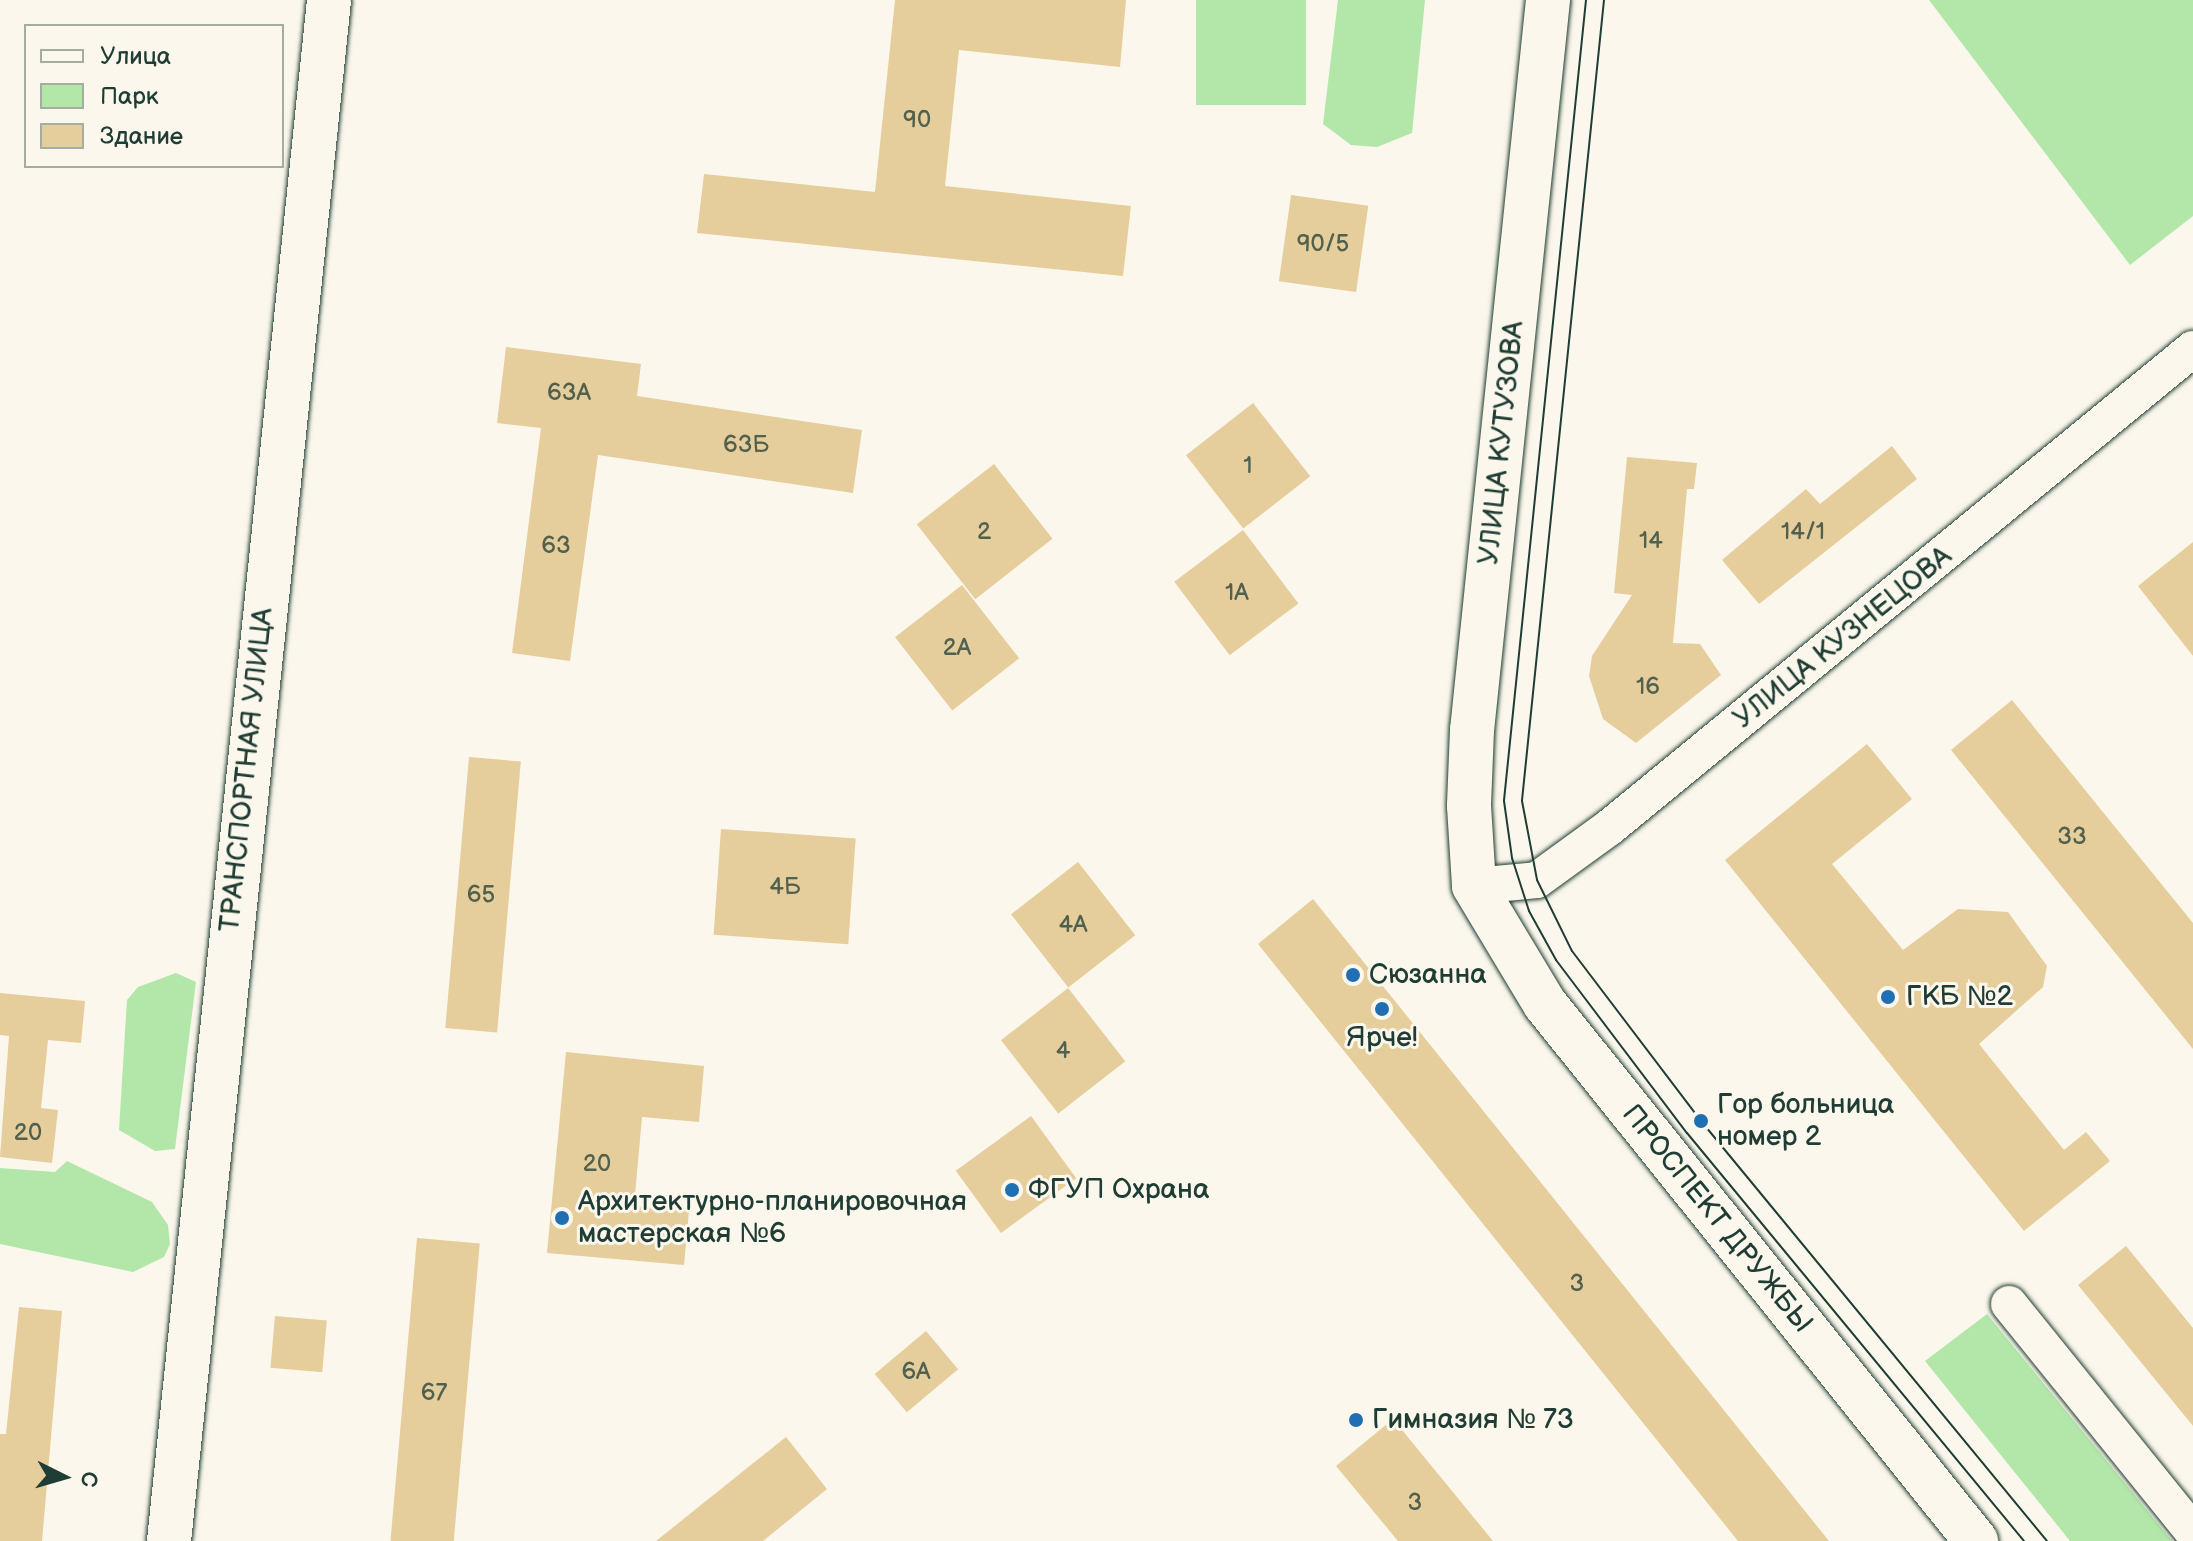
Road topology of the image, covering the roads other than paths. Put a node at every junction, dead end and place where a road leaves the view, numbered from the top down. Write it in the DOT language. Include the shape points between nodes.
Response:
graph roads {
  1 [pos="329,0"];
  2 [pos="1548,0"];
  3 [pos="2193,349"];
  4 [pos="1474,886"];
  5 [pos="2009,1304"];
  6 [pos="2193,1532"];
  7 [pos="169,1541"];
  8 [pos="1976,1541"];
  1 -- 7 [label="main road, ТРАНСПОРТНАЯ УЛИЦА"];
  2 -- 4 [label="main road, УЛИЦА КУТУЗОВА" via="1472,730"];
  3 -- 4 [label="street, УЛИЦА КУЗНЕЦОВА" via="1610,827 1537,880"];
  4 -- 8 [label="main road, ПРОСПЕКТ ДРУЖБЫ" via="1545,1004"];
  5 -- 6 [label="street"];
}
